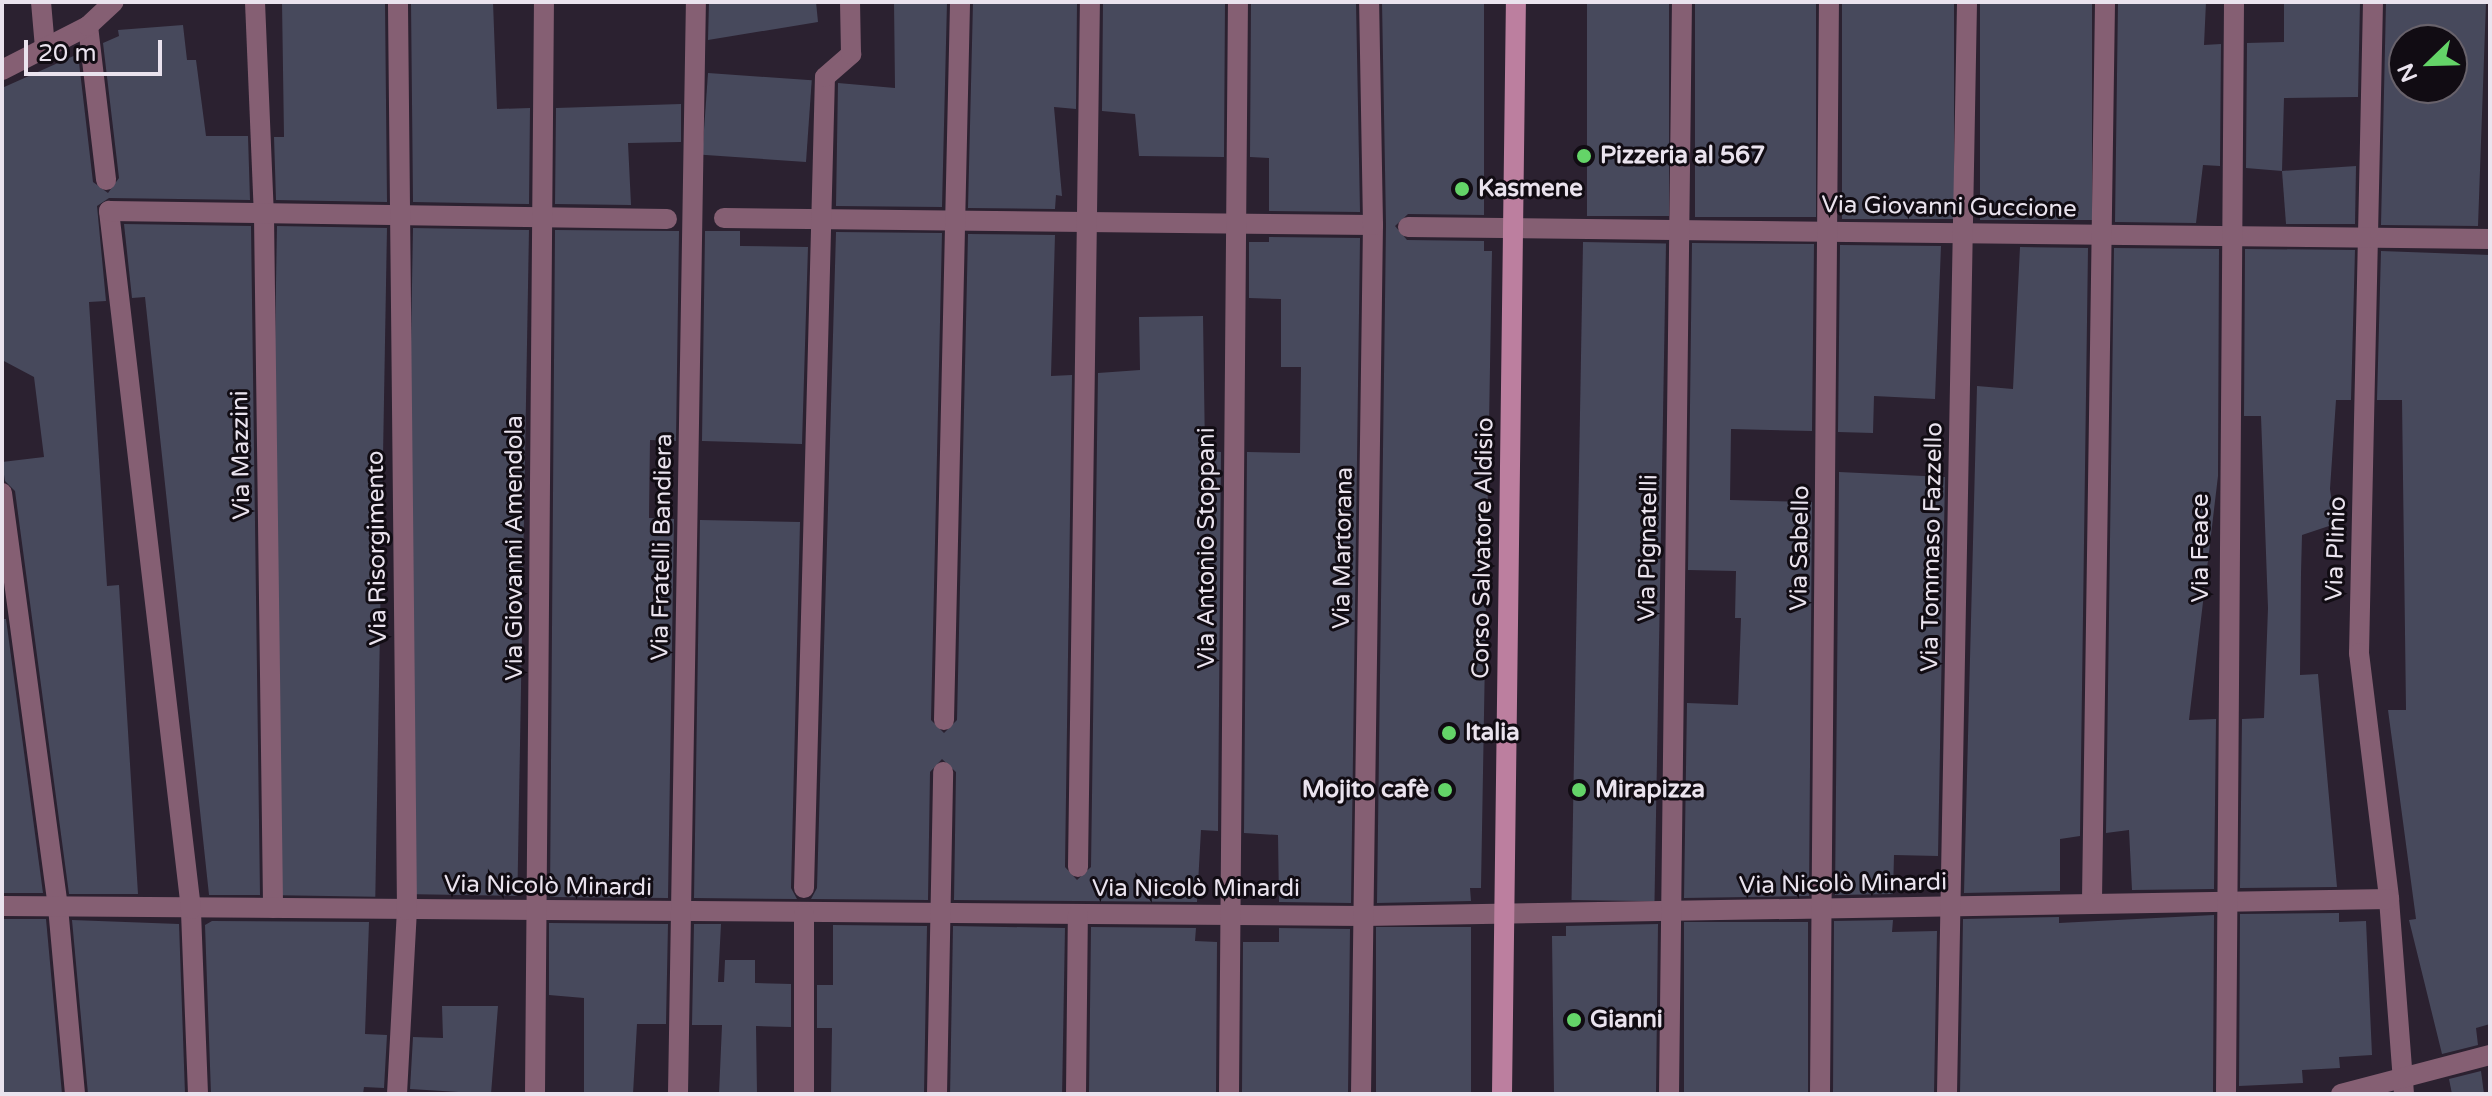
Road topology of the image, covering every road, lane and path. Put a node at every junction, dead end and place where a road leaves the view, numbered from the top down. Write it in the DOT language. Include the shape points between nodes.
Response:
graph roads {
  1 [pos="41,2"];
  2 [pos="114,2"];
  3 [pos="255,2"];
  4 [pos="398,2"];
  5 [pos="544,2"];
  6 [pos="696,2"];
  7 [pos="850,2"];
  8 [pos="960,2"];
  9 [pos="1090,2"];
  10 [pos="1238,2"];
  11 [pos="1369,2"];
  12 [pos="1516,2"];
  13 [pos="1682,2"];
  14 [pos="1829,2"];
  15 [pos="1967,2"];
  16 [pos="2105,2"];
  17 [pos="2234,2"];
  18 [pos="2373,2"];
  19 [pos="88,26"];
  20 [pos="45,48"];
  21 [pos="2,70"];
  22 [pos="106,180"];
  23 [pos="400,213"];
  24 [pos="264,216"];
  25 [pos="543,216"];
  26 [pos="724,218"];
  27 [pos="667,219"];
  28 [pos="821,220"];
  29 [pos="955,221"];
  30 [pos="1087,223"];
  31 [pos="1234,224"];
  32 [pos="1373,225"];
  33 [pos="1408,227"];
  34 [pos="1513,228"];
  35 [pos="1680,230"];
  36 [pos="1831,232"];
  37 [pos="1965,233"];
  38 [pos="2102,235"];
  39 [pos="2228,237"];
  40 [pos="2370,239"];
  41 [pos="2490,239"];
  42 [pos="2,493"];
  43 [pos="944,720"];
  44 [pos="943,772"];
  45 [pos="1078,867"];
  46 [pos="804,888"];
  47 [pos="2389,899"];
  48 [pos="2092,900"];
  49 [pos="2225,900"];
  50 [pos="2,906"];
  51 [pos="58,907"];
  52 [pos="273,908"];
  53 [pos="1950,908"];
  54 [pos="191,909"];
  55 [pos="407,910"];
  56 [pos="1505,911"];
  57 [pos="1821,911"];
  58 [pos="540,914"];
  59 [pos="679,914"];
  60 [pos="804,914"];
  61 [pos="1668,914"];
  62 [pos="941,915"];
  63 [pos="1078,915"];
  64 [pos="1231,916"];
  65 [pos="1364,916"];
  66 [pos="2490,1055"];
  67 [pos="2402,1085"];
  68 [pos="75,1094"];
  69 [pos="198,1094"];
  70 [pos="397,1094"];
  71 [pos="535,1094"];
  72 [pos="678,1094"];
  73 [pos="804,1094"];
  74 [pos="937,1094"];
  75 [pos="1076,1094"];
  76 [pos="1229,1094"];
  77 [pos="1361,1094"];
  78 [pos="1502,1094"];
  79 [pos="1669,1094"];
  80 [pos="1820,1094"];
  81 [pos="1947,1094"];
  82 [pos="2226,1094"];
  83 [pos="2341,1094"];
  1 -- 20 [label="street"];
  2 -- 19 [label="street"];
  3 -- 24 [label="street, Via Mazzini"];
  4 -- 23 [label="street, Via Risorgimento"];
  5 -- 25 [label="street, Via Giovanni Amendola"];
  6 -- 59 [label="street, Via Fratelli Bandiera"];
  7 -- 28 [label="street" via="851,54 825,77"];
  8 -- 29 [label="street"];
  9 -- 30 [label="street"];
  10 -- 31 [label="street, Via Antonio Stoppani"];
  11 -- 32 [label="street, Via Martorana"];
  12 -- 34 [label="street, Corso Salvatore Aldisio"];
  13 -- 35 [label="street, Via Pignatelli"];
  14 -- 36 [label="street, Via Sabello"];
  15 -- 37 [label="street, Via Tommaso Fazzello"];
  16 -- 38 [label="street"];
  17 -- 39 [label="street, Via Feace"];
  18 -- 40 [label="street, Via Plinio"];
  19 -- 20 [label="street"];
  19 -- 22 [label="street"];
  20 -- 21 [label="street"];
  23 -- 24 [label="street"];
  23 -- 25 [label="street"];
  23 -- 55 [label="street, Via Risorgimento"];
  24 -- 52 [label="street, Via Mazzini"];
  24 -- 54 [label="street" via="109,211"];
  25 -- 27 [label="street"];
  25 -- 58 [label="street, Via Giovanni Amendola"];
  26 -- 28 [label="street"];
  28 -- 29 [label="street"];
  28 -- 46 [label="street"];
  29 -- 30 [label="street"];
  29 -- 43 [label="street"];
  30 -- 31 [label="street"];
  30 -- 45 [label="street"];
  31 -- 32 [label="street"];
  31 -- 64 [label="street, Via Antonio Stoppani"];
  32 -- 65 [label="street, Via Martorana"];
  33 -- 34 [label="street, Via Giovanni Guccione"];
  34 -- 35 [label="street, Via Giovanni Guccione"];
  34 -- 56 [label="street, Corso Salvatore Aldisio"];
  35 -- 36 [label="street, Via Giovanni Guccione"];
  35 -- 61 [label="street, Via Pignatelli"];
  36 -- 37 [label="street, Via Giovanni Guccione"];
  36 -- 57 [label="street, Via Sabello"];
  37 -- 38 [label="street, Via Giovanni Guccione"];
  37 -- 53 [label="street, Via Tommaso Fazzello"];
  38 -- 39 [label="street, Via Giovanni Guccione"];
  38 -- 48 [label="street"];
  39 -- 40 [label="street, Via Giovanni Guccione"];
  39 -- 49 [label="street, Via Feace"];
  40 -- 41 [label="street, Via Giovanni Guccione"];
  40 -- 47 [label="street, Via Plinio" via="2359,653"];
  42 -- 51 [label="street"];
  44 -- 62 [label="street"];
  47 -- 49 [label="street, Via Nicolò Minardi"];
  47 -- 67 [label="street, Via Plinio"];
  48 -- 49 [label="street, Via Nicolò Minardi"];
  48 -- 53 [label="street, Via Nicolò Minardi"];
  49 -- 82 [label="street, Via Feace"];
  50 -- 51 [label="street, Via Nicolò Minardi"];
  51 -- 54 [label="street, Via Nicolò Minardi"];
  51 -- 68 [label="street"];
  52 -- 54 [label="street, Via Nicolò Minardi"];
  52 -- 55 [label="street, Via Nicolò Minardi"];
  53 -- 57 [label="street, Via Nicolò Minardi"];
  53 -- 81 [label="street, Via Tommaso Fazzello"];
  54 -- 69 [label="street"];
  55 -- 58 [label="street, Via Nicolò Minardi"];
  55 -- 70 [label="street, Via Risorgimento"];
  56 -- 61 [label="street, Via Nicolò Minardi"];
  56 -- 65 [label="street, Via Nicolò Minardi"];
  56 -- 78 [label="street, Corso Salvatore Aldisio"];
  57 -- 61 [label="street, Via Nicolò Minardi"];
  57 -- 80 [label="street, Via Sabello"];
  58 -- 59 [label="street, Via Nicolò Minardi"];
  58 -- 71 [label="street, Via Giovanni Amendola"];
  59 -- 60 [label="street, Via Nicolò Minardi"];
  59 -- 72 [label="street, Via Fratelli Bandiera"];
  60 -- 62 [label="street, Via Nicolò Minardi"];
  60 -- 73 [label="street"];
  61 -- 79 [label="street, Via Pignatelli"];
  62 -- 63 [label="street, Via Nicolò Minardi"];
  62 -- 74 [label="street"];
  63 -- 64 [label="street, Via Nicolò Minardi"];
  63 -- 75 [label="street"];
  64 -- 65 [label="street, Via Nicolò Minardi"];
  64 -- 76 [label="street, Via Antonio Stoppani"];
  65 -- 77 [label="street, Via Martorana"];
  66 -- 67 [label="street"];
  67 -- 83 [label="street"];
}
